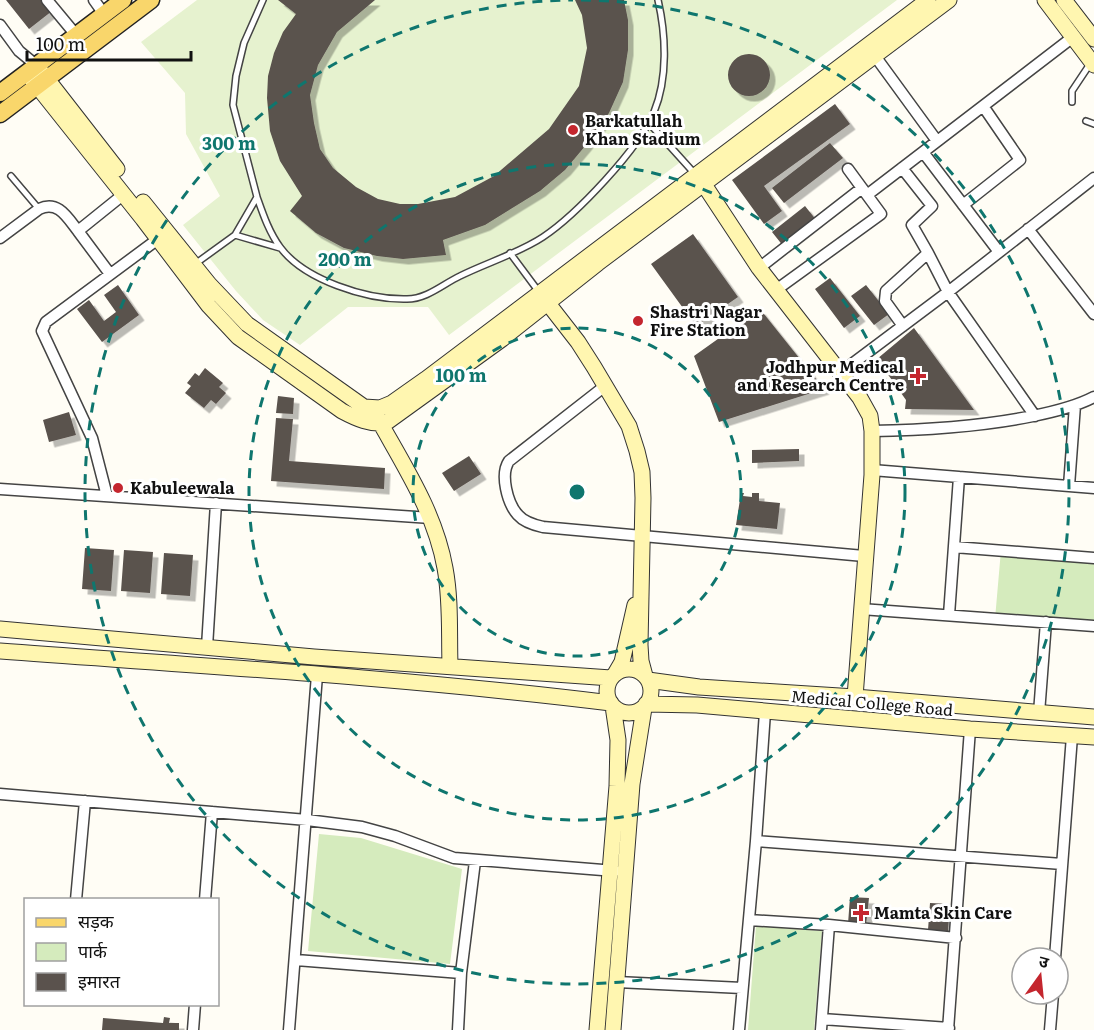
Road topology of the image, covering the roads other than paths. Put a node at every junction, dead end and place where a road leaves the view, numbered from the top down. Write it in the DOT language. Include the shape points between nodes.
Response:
graph roads {
  1 [pos="47,0"];
  2 [pos="94,0"];
  3 [pos="123,0"];
  4 [pos="151,0"];
  5 [pos="263,0"];
  6 [pos="658,0"];
  7 [pos="928,0"];
  8 [pos="949,0"];
  9 [pos="1045,0"];
  10 [pos="1064,0"];
  11 [pos="104,14"];
  12 [pos="0,25"];
  13 [pos="76,35"];
  14 [pos="1073,37"];
  15 [pos="1094,39"];
  16 [pos="876,56"];
  17 [pos="1093,63"];
  18 [pos="37,75"];
  19 [pos="0,93"];
  20 [pos="1072,102"];
  21 [pos="983,106"];
  22 [pos="0,114"];
  23 [pos="1086,121"];
  24 [pos="648,123"];
  25 [pos="1094,124"];
  26 [pos="938,141"];
  27 [pos="923,152"];
  28 [pos="902,168"];
  29 [pos="848,169"];
  30 [pos="11,176"];
  31 [pos="1094,178"];
  32 [pos="700,179"];
  33 [pos="865,191"];
  34 [pos="124,194"];
  35 [pos="257,197"];
  36 [pos="963,205"];
  37 [pos="39,209"];
  38 [pos="1028,229"];
  39 [pos="78,231"];
  40 [pos="236,235"];
  41 [pos="0,238"];
  42 [pos="158,239"];
  43 [pos="281,248"];
  44 [pos="999,252"];
  45 [pos="510,253"];
  46 [pos="928,253"];
  47 [pos="193,265"];
  48 [pos="759,268"];
  49 [pos="110,274"];
  50 [pos="776,290"];
  51 [pos="948,292"];
  52 [pos="544,298"];
  53 [pos="1094,314"];
  54 [pos="903,326"];
  55 [pos="840,373"];
  56 [pos="605,386"];
  57 [pos="1094,397"];
  58 [pos="1075,405"];
  59 [pos="371,407"];
  60 [pos="1035,416"];
  61 [pos="381,424"];
  62 [pos="872,431"];
  63 [pos="872,470"];
  64 [pos="959,477"];
  65 [pos="1069,486"];
  66 [pos="1094,488"];
  67 [pos="0,489"];
  68 [pos="107,496"];
  69 [pos="216,503"];
  70 [pos="431,518"];
  71 [pos="641,536"];
  72 [pos="954,547"];
  73 [pos="864,556"];
  74 [pos="1094,558"];
  75 [pos="640,589"];
  76 [pos="861,609"];
  77 [pos="949,615"];
  78 [pos="1046,622"];
  79 [pos="1094,626"];
  80 [pos="0,629"];
  81 [pos="207,647"];
  82 [pos="0,651"];
  83 [pos="450,665"];
  84 [pos="317,675"];
  85 [pos="613,676"];
  86 [pos="647,678"];
  87 [pos="855,697"];
  88 [pos="612,705"];
  89 [pos="645,706"];
  90 [pos="765,712"];
  91 [pos="1040,713"];
  92 [pos="1094,717"];
  93 [pos="970,729"];
  94 [pos="1072,736"];
  95 [pos="1094,737"];
  96 [pos="0,794"];
  97 [pos="85,801"];
  98 [pos="212,812"];
  99 [pos="307,820"];
  100 [pos="756,841"];
  101 [pos="962,856"];
  102 [pos="475,861"];
  103 [pos="1062,864"];
  104 [pos="618,872"];
  105 [pos="76,898"];
  106 [pos="205,898"];
  107 [pos="749,920"];
  108 [pos="830,925"];
  109 [pos="956,938"];
  110 [pos="1056,946"];
  111 [pos="296,960"];
  112 [pos="461,973"];
  113 [pos="617,982"];
  114 [pos="742,988"];
  115 [pos="195,1006"];
  116 [pos="1052,1006"];
  117 [pos="821,1024"];
  118 [pos="949,1029"];
  119 [pos="193,1030"];
  120 [pos="289,1030"];
  121 [pos="458,1030"];
  122 [pos="597,1030"];
  123 [pos="613,1030"];
  124 [pos="739,1030"];
  125 [pos="1050,1030"];
  1 -- 13 [label="street"];
  2 -- 11 [label="street"];
  3 -- 11 [label="main road"];
  4 -- 18 [label="main road"];
  5 -- 35 [label="lane" via="244,43 233,105"];
  6 -- 24 [label="lane" via="664,58 661,88"];
  7 -- 32 [label="street"];
  8 -- 16 [label="street"];
  9 -- 14 [label="street"];
  10 -- 15 [label="street"];
  11 -- 13 [label="main road"];
  12 -- 18 [label="street"];
  13 -- 18 [label="main road"];
  14 -- 17 [label="street"];
  14 -- 21 [label="street"];
  16 -- 26 [label="street"];
  16 -- 32 [label="street" via="760,143"];
  17 -- 20 [label="lane" via="1072,91"];
  18 -- 19 [label="main road"];
  18 -- 22 [label="main road"];
  18 -- 34 [label="street"];
  18 -- 47 [label="street"];
  21 -- 26 [label="street"];
  21 -- 36 [label="street" via="1020,160"];
  23 -- 25 [label="lane"];
  24 -- 32 [label="lane"];
  24 -- 45 [label="lane" via="632,148 571,216 542,238"];
  26 -- 27 [label="street"];
  27 -- 28 [label="street"];
  27 -- 36 [label="street"];
  28 -- 33 [label="street"];
  28 -- 46 [label="street" via="932,206 912,225"];
  29 -- 33 [label="street"];
  30 -- 37 [label="lane"];
  31 -- 38 [label="street"];
  32 -- 48 [label="street"];
  32 -- 52 [label="street"];
  33 -- 48 [label="street"];
  33 -- 50 [label="street" via="881,214"];
  34 -- 39 [label="street"];
  34 -- 42 [label="street"];
  35 -- 40 [label="lane"];
  35 -- 43 [label="lane"];
  36 -- 44 [label="street"];
  37 -- 39 [label="street" via="46,206 61,210"];
  37 -- 41 [label="street"];
  38 -- 44 [label="street"];
  38 -- 53 [label="street"];
  39 -- 49 [label="street"];
  40 -- 43 [label="lane"];
  40 -- 47 [label="lane"];
  42 -- 49 [label="street"];
  42 -- 61 [label="street" via="238,337 342,411"];
  43 -- 45 [label="lane" via="319,279 358,292 408,299 423,296"];
  44 -- 51 [label="street"];
  45 -- 52 [label="lane"];
  46 -- 51 [label="street"];
  46 -- 54 [label="street" via="886,291 885,301"];
  47 -- 59 [label="street" via="248,324 346,395"];
  48 -- 50 [label="street"];
  49 -- 68 [label="street" via="46,322 42,331 92,438"];
  50 -- 55 [label="street"];
  51 -- 54 [label="street"];
  51 -- 60 [label="street"];
  52 -- 56 [label="street"];
  52 -- 59 [label="street" via="392,403"];
  52 -- 61 [label="street" via="415,402"];
  54 -- 55 [label="street"];
  55 -- 62 [label="street" via="860,398"];
  56 -- 71 [label="street" via="629,426 637,451 642,472"];
  56 -- 71 [label="street" via="509,461 504,476 506,487 514,510 531,524"];
  57 -- 58 [label="street"];
  58 -- 60 [label="street"];
  58 -- 65 [label="street"];
  59 -- 61 [label="street"];
  60 -- 62 [label="street" via="957,428"];
  61 -- 70 [label="street"];
  62 -- 63 [label="street"];
  63 -- 64 [label="street"];
  63 -- 73 [label="street"];
  64 -- 65 [label="street"];
  64 -- 72 [label="street"];
  65 -- 66 [label="street"];
  67 -- 68 [label="street"];
  68 -- 69 [label="street"];
  69 -- 70 [label="street"];
  69 -- 81 [label="street"];
  70 -- 83 [label="street" via="446,569"];
  71 -- 73 [label="street"];
  71 -- 75 [label="street"];
  72 -- 74 [label="street"];
  72 -- 77 [label="street"];
  73 -- 76 [label="street"];
  75 -- 85 [label="street" via="622,662"];
  75 -- 86 [label="street" via="641,661"];
  76 -- 77 [label="street"];
  76 -- 87 [label="street"];
  77 -- 78 [label="street"];
  78 -- 79 [label="street"];
  78 -- 91 [label="street"];
  80 -- 81 [label="street"];
  81 -- 83 [label="street"];
  82 -- 84 [label="street"];
  83 -- 85 [label="street"];
  84 -- 88 [label="street" via="551,695"];
  84 -- 99 [label="street"];
  85 -- 86 [label="street" via="627,669"];
  85 -- 88 [label="street" via="607,689"];
  86 -- 87 [label="street, Medical College Road" via="699,687"];
  86 -- 89 [label="street" via="651,694"];
  87 -- 91 [label="street, Medical College Road"];
  88 -- 89 [label="street" via="627,712"];
  88 -- 104 [label="street" via="618,752"];
  89 -- 90 [label="street, Medical College Road" via="697,705"];
  89 -- 104 [label="street"];
  90 -- 93 [label="street, Medical College Road"];
  90 -- 100 [label="street"];
  91 -- 92 [label="street, Medical College Road"];
  93 -- 94 [label="street, Medical College Road"];
  93 -- 101 [label="street"];
  94 -- 95 [label="street, Medical College Road"];
  94 -- 103 [label="street"];
  96 -- 97 [label="street"];
  97 -- 98 [label="street"];
  97 -- 105 [label="street"];
  98 -- 99 [label="street"];
  98 -- 106 [label="street"];
  99 -- 102 [label="street" via="362,827 454,858"];
  99 -- 111 [label="street"];
  100 -- 101 [label="street"];
  100 -- 107 [label="street"];
  101 -- 103 [label="street"];
  101 -- 109 [label="street"];
  102 -- 104 [label="street"];
  102 -- 112 [label="street"];
  103 -- 110 [label="street"];
  104 -- 113 [label="street"];
  104 -- 122 [label="street"];
  107 -- 108 [label="street"];
  107 -- 114 [label="street"];
  108 -- 109 [label="street"];
  108 -- 117 [label="street"];
  109 -- 118 [label="street"];
  111 -- 112 [label="street"];
  111 -- 120 [label="street"];
  112 -- 121 [label="street"];
  113 -- 114 [label="street"];
  113 -- 123 [label="street"];
  114 -- 124 [label="street"];
  115 -- 119 [label="street"];
  116 -- 125 [label="street"];
  117 -- 118 [label="street"];
}
